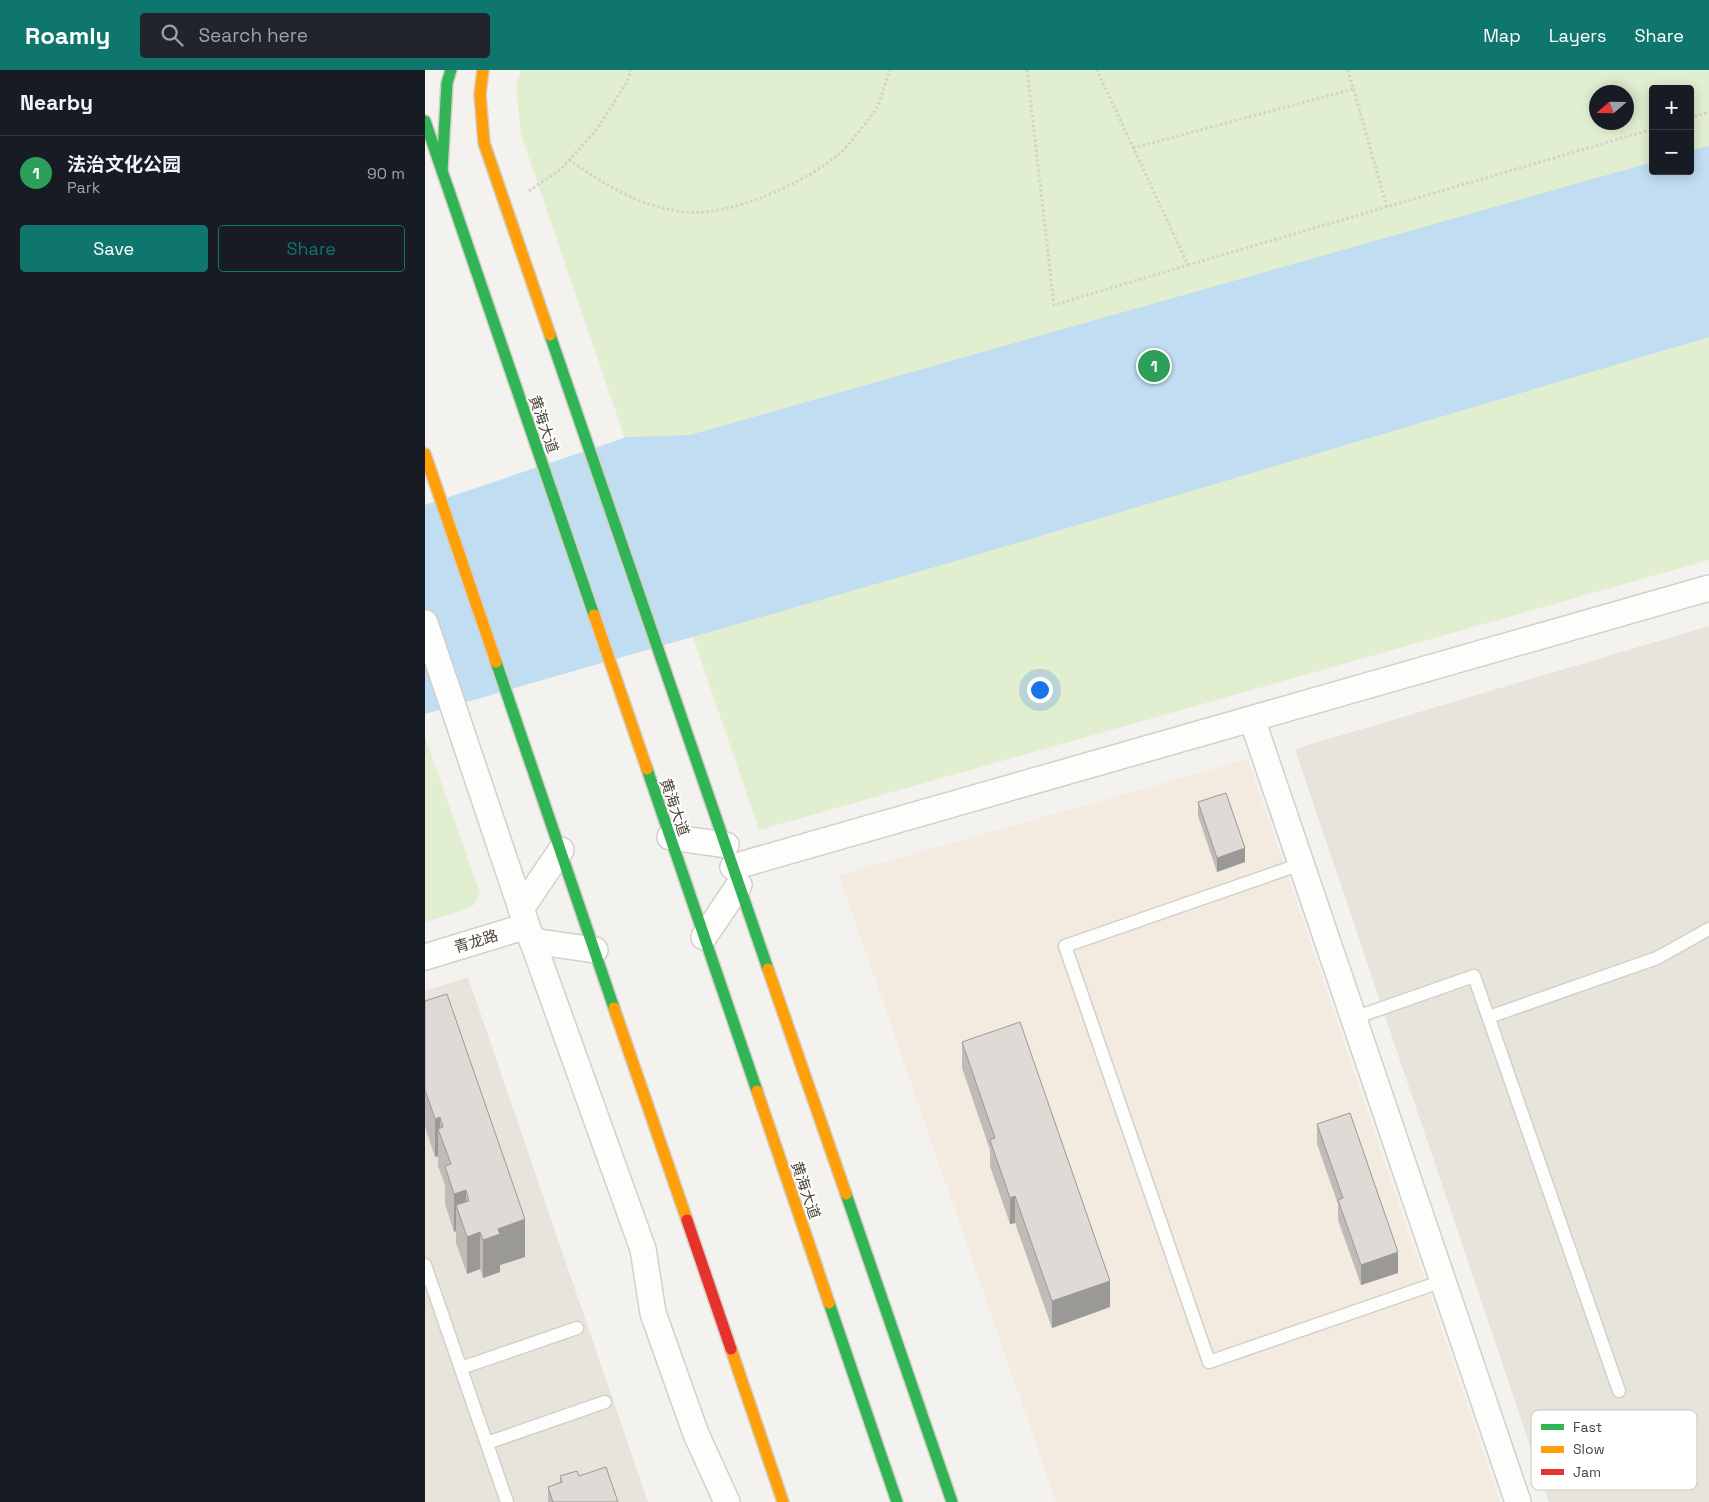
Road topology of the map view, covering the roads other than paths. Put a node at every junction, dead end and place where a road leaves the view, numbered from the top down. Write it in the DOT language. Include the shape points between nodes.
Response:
graph roads {
  1 [pos="451,70"];
  2 [pos="483,70"];
  3 [pos="425,121"];
  4 [pos="442,172"];
  5 [pos="425,454"];
  6 [pos="1709,588"];
  7 [pos="425,623"];
  8 [pos="1252,719"];
  9 [pos="670,837"];
  10 [pos="561,850"];
  11 [pos="1301,864"];
  12 [pos="733,866"];
  13 [pos="527,925"];
  14 [pos="1709,929"];
  15 [pos="704,937"];
  16 [pos="595,950"];
  17 [pos="425,956"];
  18 [pos="1489,1017"];
  19 [pos="1354,1018"];
  20 [pos="425,1264"];
  21 [pos="1443,1281"];
  22 [pos="577,1328"];
  23 [pos="461,1368"];
  24 [pos="1619,1391"];
  25 [pos="605,1402"];
  26 [pos="487,1443"];
  27 [pos="507,1502"];
  28 [pos="727,1502"];
  29 [pos="783,1502"];
  30 [pos="897,1502"];
  31 [pos="951,1502"];
  32 [pos="1519,1502"];
  1 -- 4 [label="main road" via="447,83"];
  2 -- 12 [label="main road" via="480,94 484,143"];
  3 -- 4 [label="main road, 黄海大道"];
  4 -- 9 [label="main road, 黄海大道"];
  5 -- 10 [label="main road"];
  6 -- 8 [label="street"];
  7 -- 13 [label="street"];
  8 -- 11 [label="street"];
  8 -- 12 [label="street"];
  9 -- 12 [label="street"];
  9 -- 15 [label="main road, 黄海大道"];
  10 -- 13 [label="street"];
  10 -- 16 [label="main road"];
  11 -- 19 [label="street"];
  11 -- 21 [label="lane" via="1065,946 1068,955 1209,1362"];
  12 -- 15 [label="street"];
  12 -- 31 [label="main road"];
  13 -- 16 [label="street"];
  13 -- 17 [label="street, 青龙路"];
  13 -- 28 [label="street" via="643,1249 653,1314 697,1434"];
  14 -- 18 [label="lane" via="1657,958"];
  15 -- 30 [label="main road, 黄海大道"];
  16 -- 29 [label="main road"];
  18 -- 19 [label="lane" via="1474,976"];
  18 -- 24 [label="lane"];
  19 -- 21 [label="street"];
  20 -- 23 [label="lane"];
  21 -- 32 [label="street"];
  22 -- 23 [label="lane"];
  23 -- 26 [label="lane"];
  25 -- 26 [label="lane"];
  26 -- 27 [label="lane"];
}
